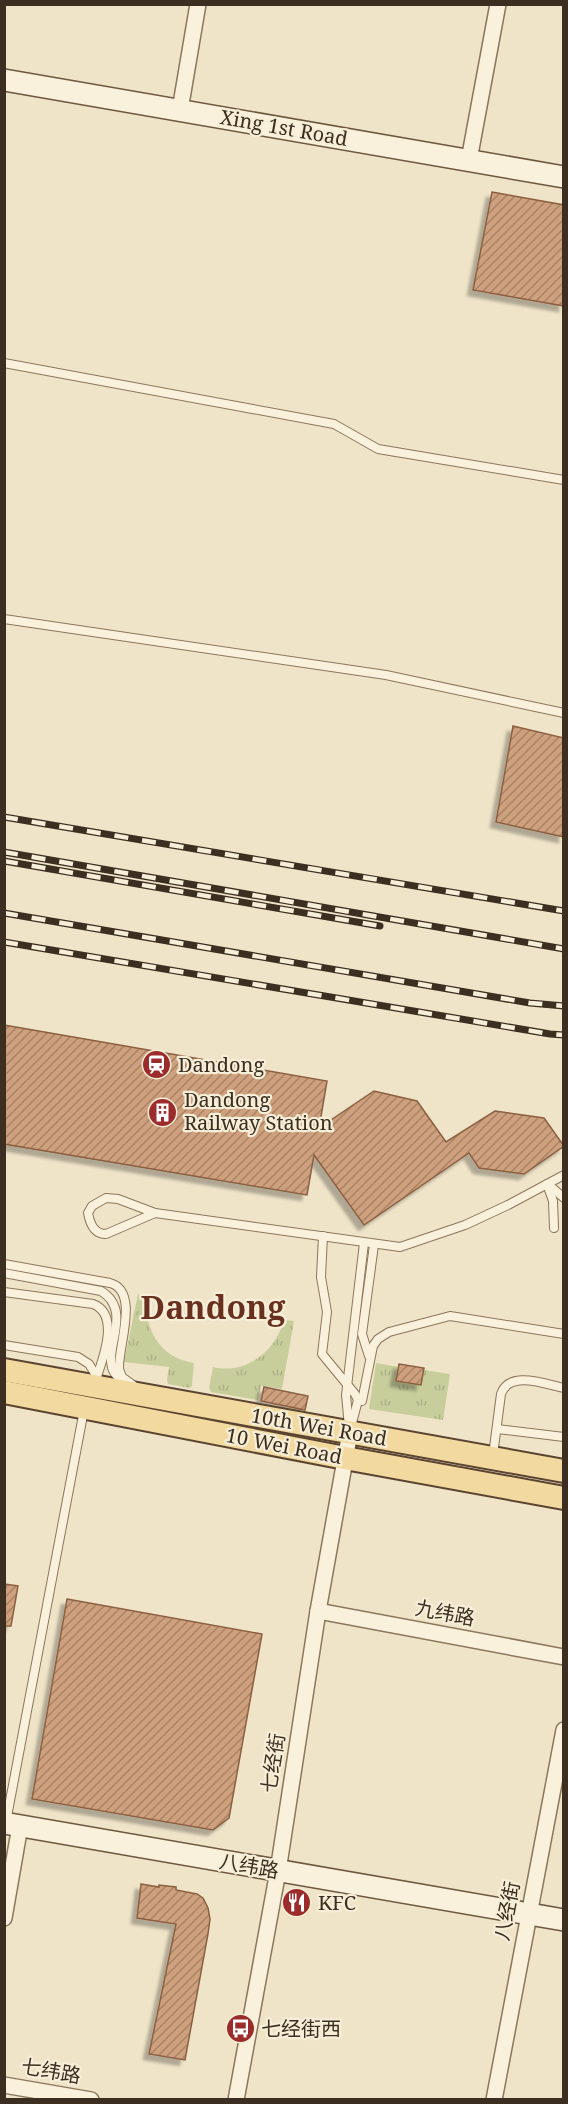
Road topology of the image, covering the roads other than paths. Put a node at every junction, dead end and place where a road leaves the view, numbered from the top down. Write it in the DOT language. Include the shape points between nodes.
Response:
graph roads {
  1 [pos="198,4"];
  2 [pos="498,4"];
  3 [pos="4,80"];
  4 [pos="180,110"];
  5 [pos="469,160"];
  6 [pos="564,177"];
  7 [pos="4,363"];
  8 [pos="564,480"];
  9 [pos="4,619"];
  10 [pos="564,713"];
  11 [pos="564,1175"];
  12 [pos="547,1184"];
  13 [pos="564,1198"];
  14 [pos="154,1213"];
  15 [pos="554,1228"];
  16 [pos="323,1236"];
  17 [pos="364,1243"];
  18 [pos="374,1245"];
  19 [pos="4,1264"];
  20 [pos="4,1273"];
  21 [pos="4,1292"];
  22 [pos="564,1334"];
  23 [pos="4,1345"];
  24 [pos="370,1357"];
  25 [pos="4,1370"];
  26 [pos="126,1381"];
  27 [pos="95,1382"];
  28 [pos="347,1385"];
  29 [pos="564,1388"];
  30 [pos="4,1392"];
  31 [pos="152,1397"];
  32 [pos="358,1400"];
  33 [pos="84,1408"];
  34 [pos="496,1429"];
  35 [pos="350,1432"];
  36 [pos="564,1437"];
  37 [pos="345,1458"];
  38 [pos="493,1459"];
  39 [pos="564,1471"];
  40 [pos="564,1498"];
  41 [pos="318,1611"];
  42 [pos="564,1657"];
  43 [pos="564,1730"];
  44 [pos="10,1824"];
  45 [pos="278,1871"];
  46 [pos="528,1914"];
  47 [pos="4,1918"];
  48 [pos="564,1920"];
  49 [pos="4,2085"];
  50 [pos="91,2100"];
  51 [pos="236,2100"];
  52 [pos="494,2100"];
  1 -- 4 [label="street"];
  2 -- 5 [label="street"];
  3 -- 4 [label="main road, Xing 1st Road"];
  4 -- 5 [label="main road, Xing 1st Road"];
  5 -- 6 [label="main road, Xing 1st Road"];
  7 -- 8 [label="lane" via="334,424 378,449"];
  9 -- 10 [label="lane" via="386,675"];
  11 -- 12 [label="lane"];
  12 -- 13 [label="lane"];
  12 -- 15 [label="lane" via="553,1201"];
  12 -- 18 [label="lane" via="489,1215 418,1242 400,1247"];
  14 -- 14 [label="lane" via="112,1198 96,1203 88,1213 95,1231 103,1234"];
  14 -- 16 [label="lane"];
  16 -- 17 [label="lane"];
  16 -- 28 [label="lane" via="321,1276 327,1312 322,1354"];
  17 -- 18 [label="lane"];
  17 -- 28 [label="lane"];
  18 -- 24 [label="lane" via="362,1334"];
  19 -- 26 [label="lane" via="118,1286 127,1306 119,1366"];
  20 -- 26 [label="lane" via="108,1295 118,1316 111,1367 116,1376"];
  21 -- 27 [label="lane" via="100,1308 109,1330"];
  22 -- 24 [label="lane" via="450,1316 384,1334 376,1340"];
  23 -- 27 [label="lane" via="81,1358 88,1364"];
  24 -- 32 [label="lane" via="362,1401"];
  25 -- 27 [label="main road, 10th Wei Road"];
  26 -- 31 [label="lane"];
  27 -- 31 [label="main road, 10th Wei Road"];
  27 -- 33 [label="lane"];
  28 -- 32 [label="lane"];
  28 -- 35 [label="lane"];
  29 -- 34 [label="lane" via="520,1380 508,1384 501,1393"];
  30 -- 33 [label="main road, 10 Wei Road"];
  31 -- 35 [label="main road, 10th Wei Road"];
  32 -- 35 [label="lane"];
  33 -- 37 [label="main road, 10 Wei Road"];
  33 -- 44 [label="lane"];
  34 -- 36 [label="lane"];
  34 -- 38 [label="lane"];
  35 -- 37 [label="street, 七经街"];
  35 -- 38 [label="main road, 10th Wei Road"];
  37 -- 40 [label="main road, 10 Wei Road"];
  37 -- 41 [label="street, 七经街"];
  38 -- 39 [label="main road, 10th Wei Road"];
  41 -- 42 [label="street, 九纬路"];
  41 -- 45 [label="street, 七经街"];
  43 -- 46 [label="street, 八经街"];
  44 -- 45 [label="main road, 八纬路"];
  44 -- 47 [label="street"];
  45 -- 46 [label="main road, 八纬路"];
  45 -- 51 [label="street, 七经街"];
  46 -- 48 [label="main road, 八纬路"];
  46 -- 52 [label="street, 八经街"];
  49 -- 50 [label="street, 七纬路"];
}
